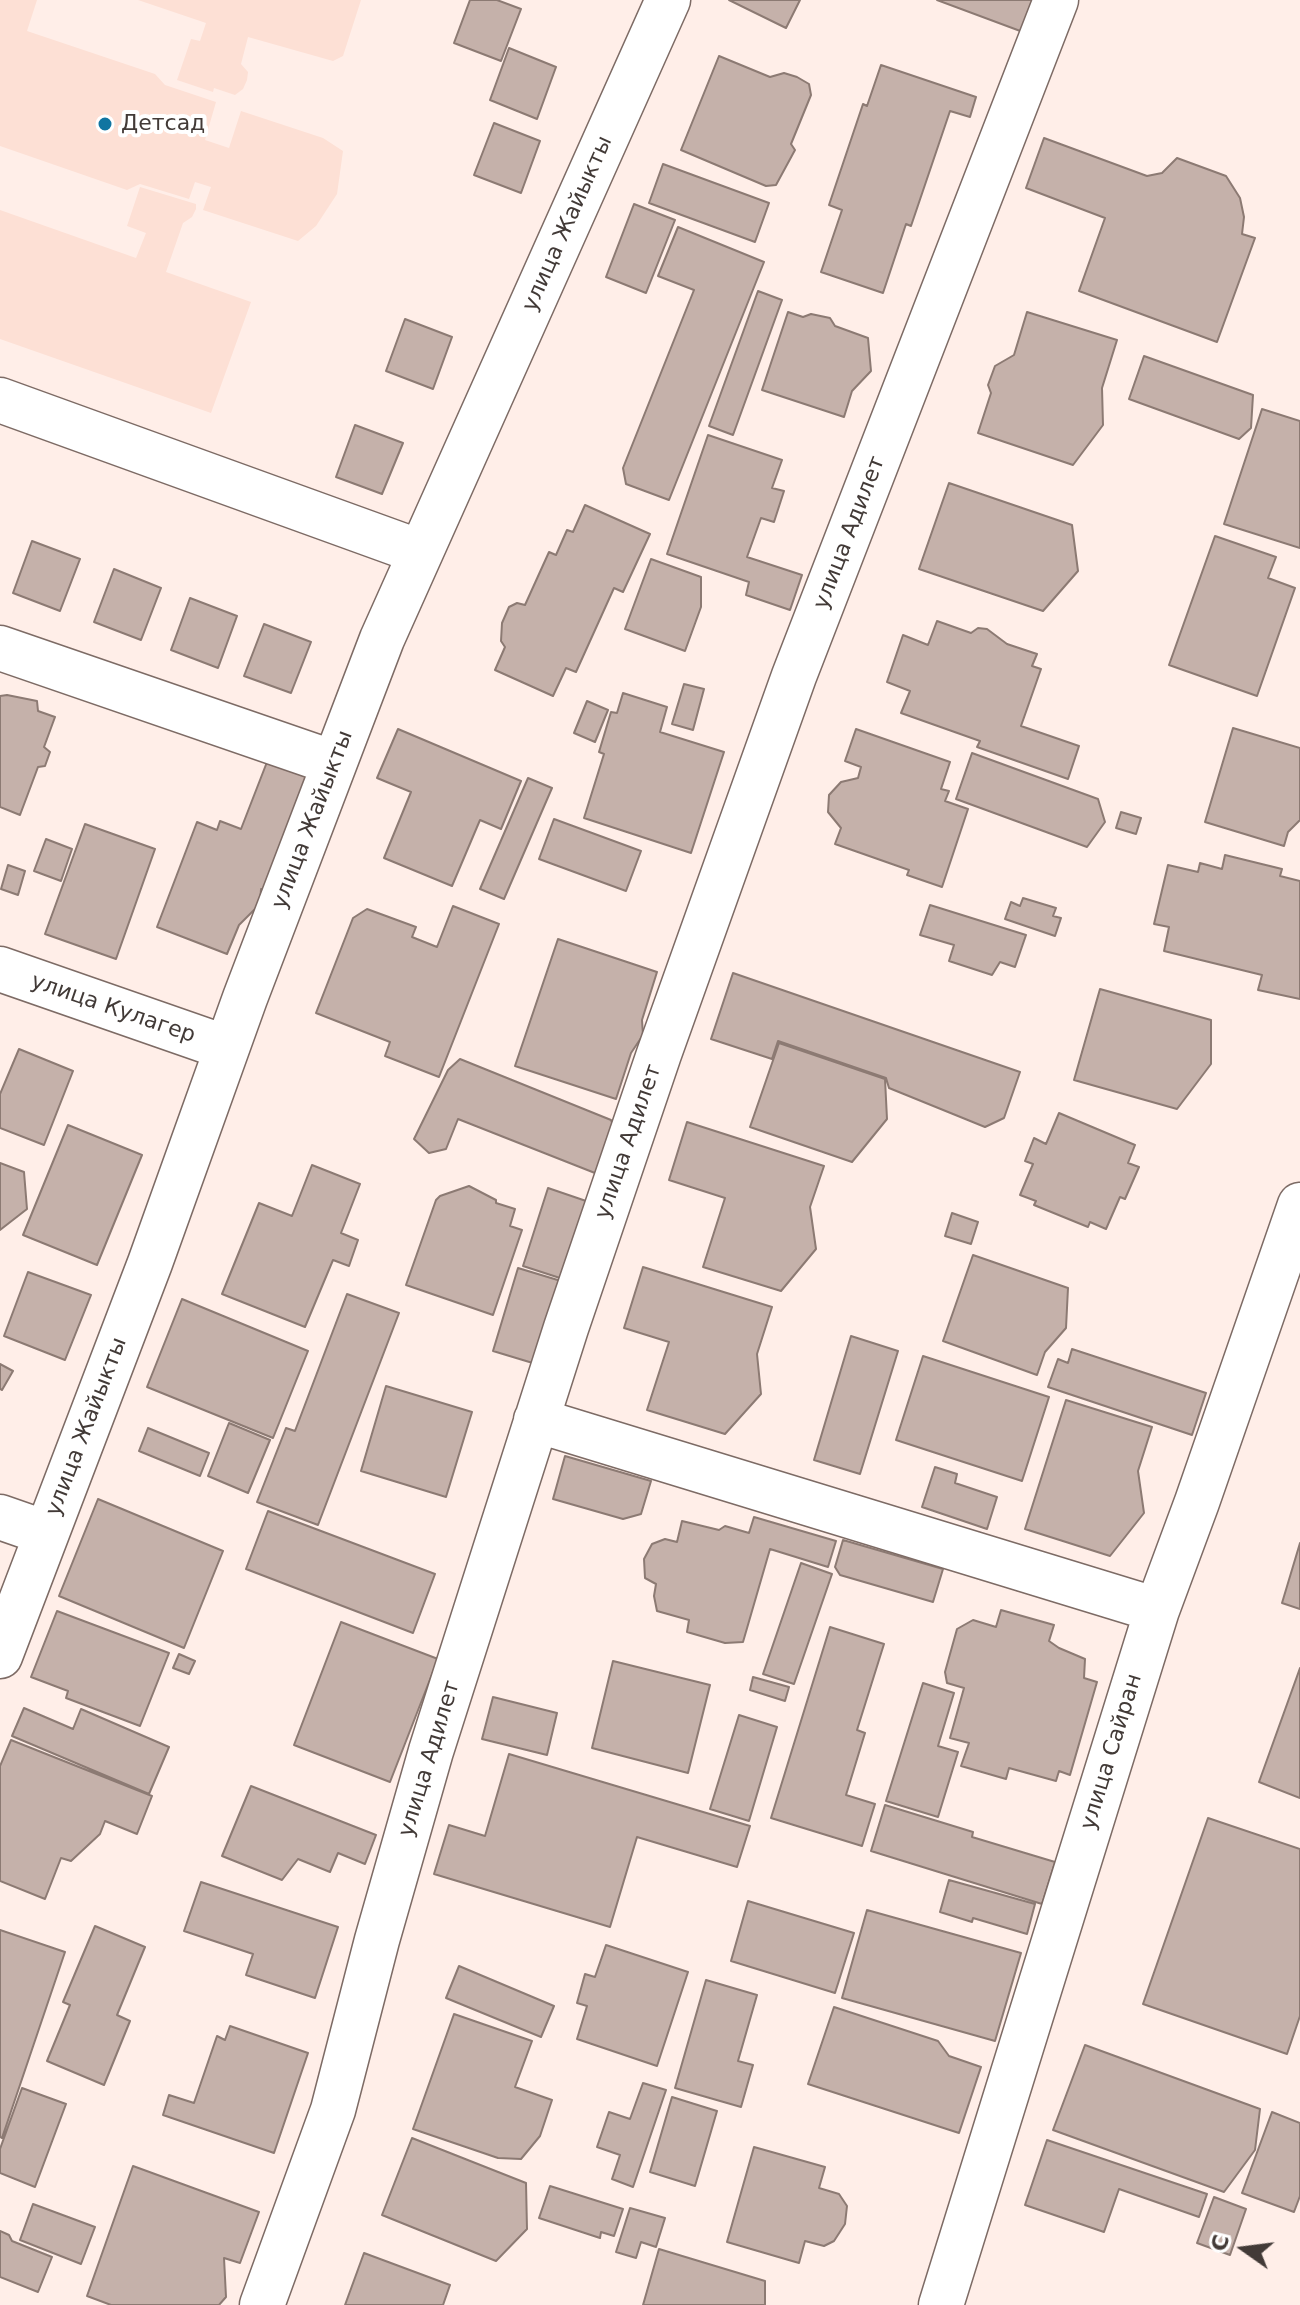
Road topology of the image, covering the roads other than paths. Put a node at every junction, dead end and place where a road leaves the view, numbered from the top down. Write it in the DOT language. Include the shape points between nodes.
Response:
graph roads {
  1 [pos="668,0"];
  2 [pos="1056,0"];
  3 [pos="0,400"];
  4 [pos="420,552"];
  5 [pos="0,648"];
  6 [pos="334,763"];
  7 [pos="0,969"];
  8 [pos="227,1048"];
  9 [pos="1300,1205"];
  10 [pos="536,1420"];
  11 [pos="0,1517"];
  12 [pos="46,1533"];
  13 [pos="1157,1610"];
  14 [pos="0,1656"];
  15 [pos="262,2305"];
  16 [pos="941,2305"];
  1 -- 4 [label="street, улица Жайыкты"];
  2 -- 10 [label="street, улица Адилет" via="794,676"];
  3 -- 4 [label="street"];
  4 -- 6 [label="street, улица Жайыкты"];
  5 -- 6 [label="street"];
  6 -- 8 [label="street, улица Жайыкты"];
  7 -- 8 [label="street, улица Кулагер"];
  8 -- 12 [label="street, улица Жайыкты"];
  9 -- 13 [label="street, улица Сайран"];
  10 -- 13 [label="street"];
  10 -- 15 [label="street, улица Адилет" via="431,1751 333,2110"];
  11 -- 12 [label="street"];
  12 -- 14 [label="street, улица Жайыкты"];
  13 -- 16 [label="street, улица Сайран"];
}
